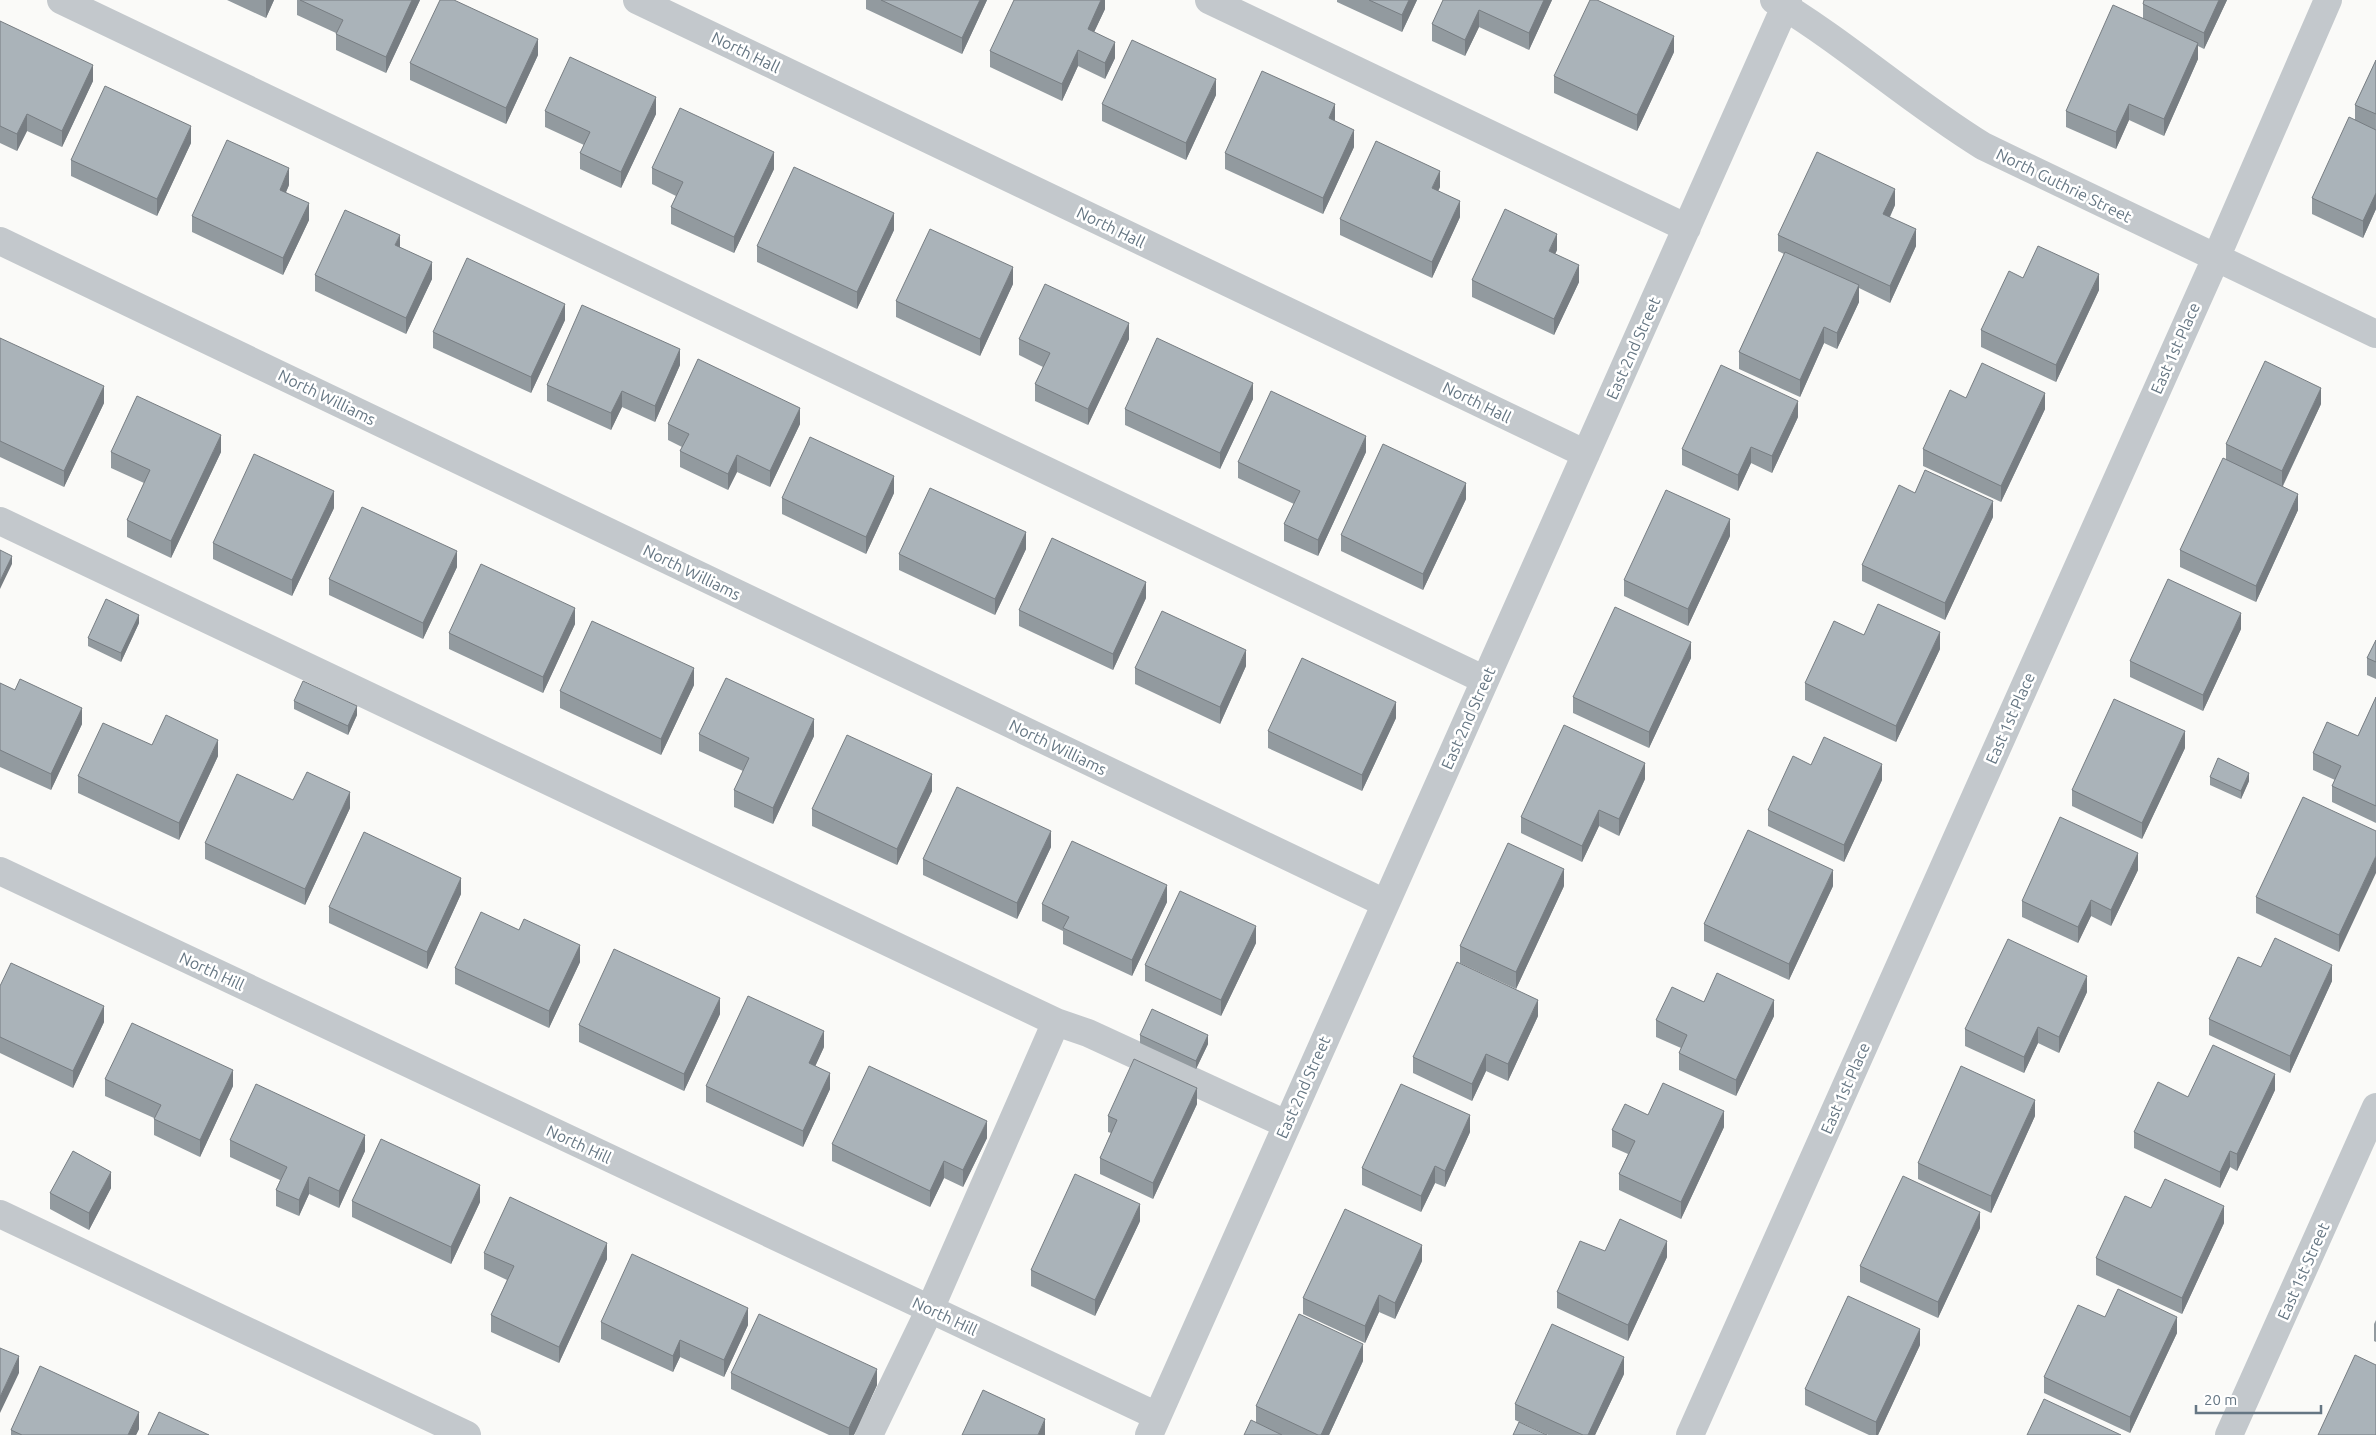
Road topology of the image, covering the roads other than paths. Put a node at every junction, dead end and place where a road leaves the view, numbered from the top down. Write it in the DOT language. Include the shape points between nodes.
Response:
graph roads {
  1 [pos="61,0"];
  2 [pos="637,0"];
  3 [pos="1209,0"];
  4 [pos="2328,0"];
  5 [pos="1782,2"];
  6 [pos="1687,228"];
  7 [pos="0,241"];
  8 [pos="2216,258"];
  9 [pos="2376,334"];
  10 [pos="1586,454"];
  11 [pos="0,521"];
  12 [pos="1485,680"];
  13 [pos="0,871"];
  14 [pos="1385,903"];
  15 [pos="1056,1022"];
  16 [pos="2376,1107"];
  17 [pos="1286,1124"];
  18 [pos="0,1214"];
  19 [pos="930,1309"];
  20 [pos="1153,1426"];
  21 [pos="467,1435"];
  22 [pos="869,1435"];
  23 [pos="1690,1435"];
  24 [pos="2229,1435"];
  1 -- 12 [label="street"];
  2 -- 10 [label="street, North Hall"];
  3 -- 6 [label="street"];
  4 -- 8 [label="street, East 1st Place"];
  5 -- 6 [label="street, East 2nd Street"];
  5 -- 8 [label="street, North Guthrie Street" via="1940,119 1983,146"];
  6 -- 10 [label="street, East 2nd Street"];
  7 -- 14 [label="street, North Williams"];
  8 -- 9 [label="street, North Guthrie Street"];
  8 -- 23 [label="street, East 1st Place"];
  10 -- 12 [label="street, East 2nd Street"];
  11 -- 15 [label="street"];
  12 -- 14 [label="street, East 2nd Street"];
  13 -- 19 [label="street, North Hill"];
  14 -- 17 [label="street, East 2nd Street"];
  15 -- 17 [label="street" via="1088,1033"];
  15 -- 19 [label="street"];
  16 -- 24 [label="street, East 1st Street"];
  17 -- 20 [label="street, East 2nd Street"];
  18 -- 21 [label="street"];
  19 -- 20 [label="street, North Hill"];
  19 -- 22 [label="street"];
}
